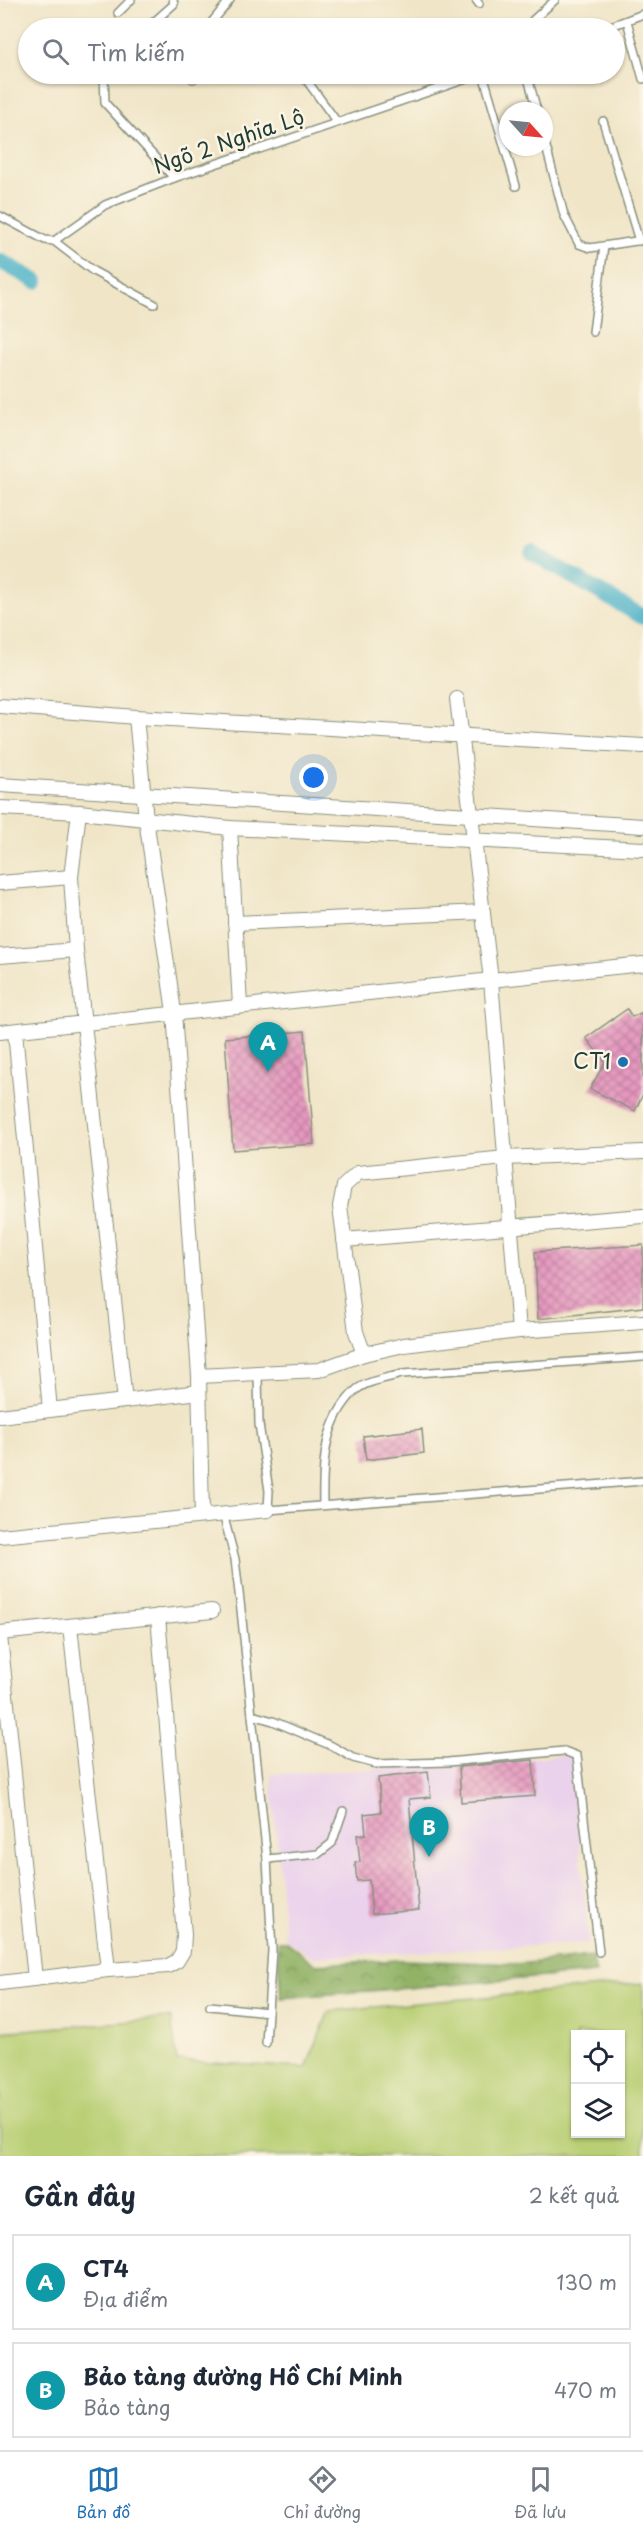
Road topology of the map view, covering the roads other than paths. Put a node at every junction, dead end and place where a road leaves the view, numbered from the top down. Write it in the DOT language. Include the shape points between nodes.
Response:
graph roads {
  1 [pos="131,0"];
  2 [pos="172,0"];
  3 [pos="230,0"];
  4 [pos="555,0"];
  5 [pos="118,13"];
  6 [pos="643,14"];
  7 [pos="158,18"];
  8 [pos="215,18"];
  9 [pos="535,18"];
  10 [pos="627,21"];
  11 [pos="643,79"];
  12 [pos="104,84"];
  13 [pos="310,84"];
  14 [pos="452,84"];
  15 [pos="485,84"];
  16 [pos="530,84"];
  17 [pos="535,102"];
  18 [pos="603,120"];
  19 [pos="338,122"];
  20 [pos="548,156"];
  21 [pos="174,178"];
  22 [pos="516,186"];
  23 [pos="0,216"];
  24 [pos="641,240"];
  25 [pos="54,241"];
  26 [pos="604,246"];
  27 [pos="154,304"];
  28 [pos="593,332"];
  29 [pos="457,699"];
  30 [pos="0,706"];
  31 [pos="136,717"];
  32 [pos="462,735"];
  33 [pos="643,746"];
  34 [pos="0,785"];
  35 [pos="144,794"];
  36 [pos="0,808"];
  37 [pos="79,812"];
  38 [pos="471,816"];
  39 [pos="146,819"];
  40 [pos="643,826"];
  41 [pos="230,828"];
  42 [pos="474,839"];
  43 [pos="643,849"];
  44 [pos="71,876"];
  45 [pos="0,883"];
  46 [pos="483,912"];
  47 [pos="236,923"];
  48 [pos="76,950"];
  49 [pos="0,956"];
  50 [pos="643,964"];
  51 [pos="491,980"];
  52 [pos="240,1006"];
  53 [pos="174,1012"];
  54 [pos="85,1023"];
  55 [pos="15,1031"];
  56 [pos="0,1032"];
  57 [pos="643,1152"];
  58 [pos="505,1158"];
  59 [pos="643,1216"];
  60 [pos="510,1227"];
  61 [pos="344,1240"];
  62 [pos="643,1322"];
  63 [pos="519,1332"];
  64 [pos="364,1354"];
  65 [pos="643,1357"];
  66 [pos="258,1374"];
  67 [pos="199,1376"];
  68 [pos="199,1392"];
  69 [pos="125,1401"];
  70 [pos="50,1410"];
  71 [pos="0,1416"];
  72 [pos="643,1481"];
  73 [pos="323,1504"];
  74 [pos="268,1510"];
  75 [pos="223,1514"];
  76 [pos="202,1516"];
  77 [pos="0,1536"];
  78 [pos="212,1611"];
  79 [pos="158,1616"];
  80 [pos="70,1626"];
  81 [pos="0,1635"];
  82 [pos="252,1715"];
  83 [pos="343,1811"];
  84 [pos="267,1859"];
  85 [pos="599,1952"];
  86 [pos="108,1970"];
  87 [pos="34,1979"];
  88 [pos="0,1983"];
  89 [pos="210,2006"];
  90 [pos="268,2012"];
  91 [pos="266,2043"];
  1 -- 5 [label="lane"];
  2 -- 7 [label="lane" via="174,4"];
  3 -- 8 [label="lane"];
  4 -- 9 [label="lane"];
  6 -- 10 [label="lane"];
  10 -- 11 [label="lane"];
  12 -- 21 [label="lane" via="105,103"];
  13 -- 19 [label="lane"];
  14 -- 19 [label="lane, Ngõ 2 Nghĩa Lộ"];
  15 -- 22 [label="lane"];
  16 -- 17 [label="lane"];
  18 -- 24 [label="lane"];
  19 -- 21 [label="lane, Ngõ 2 Nghĩa Lộ"];
  20 -- 26 [label="lane" via="564,215 579,244 590,248"];
  21 -- 25 [label="lane, Ngõ 2 Nghĩa Lộ" via="105,205"];
  23 -- 25 [label="lane"];
  24 -- 26 [label="lane"];
  25 -- 27 [label="lane" via="93,271"];
  26 -- 28 [label="lane"];
  29 -- 32 [label="street"];
  30 -- 31 [label="street"];
  31 -- 32 [label="street"];
  31 -- 35 [label="street"];
  32 -- 33 [label="street"];
  32 -- 38 [label="street"];
  34 -- 35 [label="street"];
  35 -- 38 [label="street"];
  35 -- 39 [label="street"];
  36 -- 37 [label="street"];
  37 -- 39 [label="street"];
  37 -- 44 [label="street"];
  38 -- 40 [label="street"];
  38 -- 42 [label="street"];
  39 -- 41 [label="street"];
  39 -- 53 [label="street"];
  41 -- 42 [label="street"];
  41 -- 47 [label="street"];
  42 -- 43 [label="street"];
  42 -- 46 [label="street"];
  44 -- 45 [label="street"];
  44 -- 48 [label="street"];
  46 -- 47 [label="street"];
  46 -- 51 [label="street"];
  47 -- 52 [label="street"];
  48 -- 49 [label="street"];
  48 -- 54 [label="street"];
  50 -- 51 [label="street"];
  51 -- 52 [label="street"];
  51 -- 58 [label="street"];
  52 -- 53 [label="street"];
  53 -- 54 [label="street"];
  53 -- 67 [label="street"];
  54 -- 55 [label="street"];
  54 -- 69 [label="street"];
  55 -- 56 [label="street"];
  55 -- 70 [label="street"];
  57 -- 58 [label="street"];
  58 -- 60 [label="street"];
  58 -- 61 [label="street" via="358,1173 344,1186 340,1206"];
  59 -- 60 [label="street"];
  60 -- 61 [label="street"];
  60 -- 63 [label="street"];
  61 -- 64 [label="street" via="356,1332"];
  62 -- 63 [label="street"];
  63 -- 64 [label="street" via="404,1345"];
  64 -- 66 [label="street" via="319,1370"];
  65 -- 73 [label="lane" via="402,1374 368,1384 356,1390 336,1418 328,1439 324,1450"];
  66 -- 67 [label="street"];
  66 -- 74 [label="lane"];
  67 -- 68 [label="street"];
  68 -- 69 [label="street"];
  68 -- 76 [label="street"];
  69 -- 70 [label="street"];
  70 -- 71 [label="street"];
  72 -- 73 [label="lane"];
  73 -- 74 [label="lane"];
  74 -- 75 [label="street"];
  75 -- 76 [label="street"];
  75 -- 82 [label="lane" via="235,1559"];
  76 -- 77 [label="street"];
  78 -- 79 [label="street"];
  79 -- 80 [label="street"];
  79 -- 86 [label="street" via="183,1951 168,1966"];
  80 -- 81 [label="street"];
  80 -- 86 [label="street"];
  81 -- 87 [label="street"];
  82 -- 84 [label="lane"];
  82 -- 85 [label="lane" via="376,1764 572,1752 577,1756"];
  83 -- 84 [label="lane" via="332,1843 318,1854"];
  84 -- 90 [label="lane" via="272,1950"];
  86 -- 87 [label="street"];
  87 -- 88 [label="street"];
  89 -- 90 [label="lane"];
  90 -- 91 [label="lane"];
}
